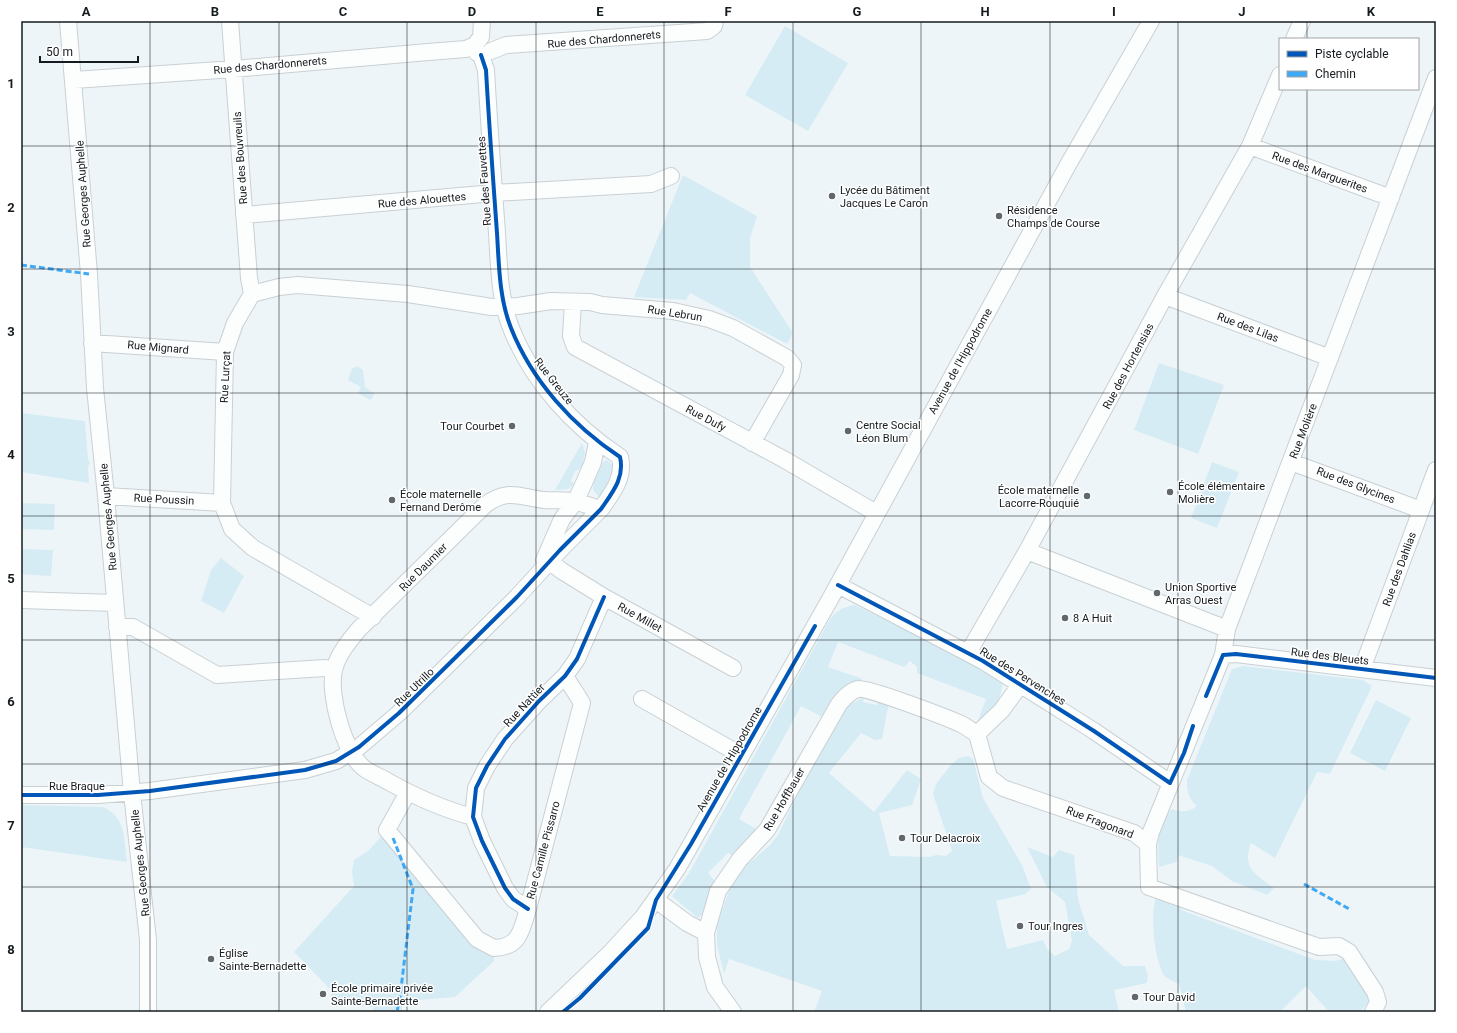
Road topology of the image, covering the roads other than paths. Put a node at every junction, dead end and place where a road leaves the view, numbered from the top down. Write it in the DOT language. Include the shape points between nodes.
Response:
graph roads {
  1 [pos="68,21"];
  2 [pos="230,21"];
  3 [pos="1151,21"];
  4 [pos="1302,21"];
  5 [pos="711,26"];
  6 [pos="1294,38"];
  7 [pos="483,46"];
  8 [pos="234,69"];
  9 [pos="1279,77"];
  10 [pos="1436,78"];
  11 [pos="74,80"];
  12 [pos="1433,96"];
  13 [pos="1250,146"];
  14 [pos="671,176"];
  15 [pos="494,194"];
  16 [pos="1391,198"];
  17 [pos="244,215"];
  18 [pos="252,294"];
  19 [pos="1166,296"];
  20 [pos="573,302"];
  21 [pos="505,306"];
  22 [pos="92,343"];
  23 [pos="225,352"];
  24 [pos="1330,358"];
  25 [pos="597,442"];
  26 [pos="752,443"];
  27 [pos="620,457"];
  28 [pos="1291,462"];
  29 [pos="1436,470"];
  30 [pos="106,496"];
  31 [pos="575,502"];
  32 [pos="222,503"];
  33 [pos="601,509"];
  34 [pos="1421,510"];
  35 [pos="876,513"];
  36 [pos="1027,551"];
  37 [pos="550,562"];
  38 [pos="535,576"];
  39 [pos="838,585"];
  40 [pos="604,597"];
  41 [pos="21,600"];
  42 [pos="115,603"];
  43 [pos="373,617"];
  44 [pos="118,627"];
  45 [pos="1227,629"];
  46 [pos="968,653"];
  47 [pos="1223,655"];
  48 [pos="733,668"];
  49 [pos="1362,669"];
  50 [pos="334,670"];
  51 [pos="565,676"];
  52 [pos="1436,678"];
  53 [pos="1020,685"];
  54 [pos="642,699"];
  55 [pos="977,734"];
  56 [pos="350,752"];
  57 [pos="741,755"];
  58 [pos="1170,783"];
  59 [pos="408,792"];
  60 [pos="132,793"];
  61 [pos="21,794"];
  62 [pos="472,817"];
  63 [pos="1148,844"];
  64 [pos="656,900"];
  65 [pos="528,909"];
  66 [pos="706,933"];
  67 [pos="148,1012"];
  68 [pos="548,1012"];
  69 [pos="733,1012"];
  70 [pos="1373,1012"];
  1 -- 11 [label="street, Rue Georges Auphelle"];
  2 -- 8 [label="street, Rue des Bouvreuils"];
  3 -- 35 [label="street, Avenue de l'Hippodrome" via="1069,163"];
  4 -- 6 [label="street"];
  5 -- 7 [label="street, Rue des Chardonnerets"];
  7 -- 8 [label="street, Rue des Chardonnerets"];
  7 -- 15 [label="street, Rue des Fauvettes"];
  8 -- 11 [label="street, Rue des Chardonnerets"];
  8 -- 17 [label="street, Rue des Bouvreuils"];
  9 -- 13 [label="street, Rue des Hortensias"];
  10 -- 12 [label="street, Rue Molière"];
  11 -- 22 [label="street, Rue Georges Auphelle"];
  12 -- 16 [label="street, Rue Molière"];
  13 -- 16 [label="street, Rue des Marguerites"];
  13 -- 19 [label="street, Rue des Hortensias"];
  14 -- 15 [label="street, Rue des Alouettes" via="651,184"];
  15 -- 17 [label="street, Rue des Alouettes"];
  15 -- 21 [label="street, Rue des Fauvettes" via="501,288"];
  16 -- 24 [label="street, Rue Molière"];
  17 -- 18 [label="street, Rue des Bouvreuils"];
  18 -- 21 [label="street" via="298,284 408,294 492,307"];
  18 -- 23 [label="street, Rue Lurçat" via="236,323"];
  19 -- 24 [label="street, Rue des Lilas"];
  19 -- 36 [label="street, Rue des Hortensias"];
  20 -- 21 [label="street, Rue Lebrun" via="551,301"];
  20 -- 26 [label="street, Rue Dufy" via="571,336 575,347"];
  20 -- 26 [label="street, Rue Lebrun" via="689,313 733,328 787,358 793,365 791,375"];
  21 -- 25 [label="street, Rue Greuze" via="510,327 527,362 542,384"];
  22 -- 23 [label="street, Rue Mignard"];
  22 -- 30 [label="street, Rue Georges Auphelle"];
  23 -- 32 [label="street, Rue Lurçat"];
  24 -- 28 [label="street, Rue Molière"];
  25 -- 27 [label="street, Rue Greuze"];
  25 -- 31 [label="street, Rue Utrillo" via="593,462"];
  26 -- 35 [label="street, Rue Dufy"];
  27 -- 33 [label="street, Rue Utrillo" via="621,474"];
  28 -- 34 [label="street, Rue des Glycines"];
  28 -- 45 [label="street, Rue Molière"];
  29 -- 34 [label="street, Rue des Dahlias"];
  30 -- 32 [label="street, Rue Poussin"];
  30 -- 42 [label="street, Rue Georges Auphelle"];
  31 -- 33 [label="street, Rue Daumier"];
  31 -- 38 [label="street, Rue Utrillo" via="562,518"];
  31 -- 43 [label="street, Rue Daumier" via="543,500 515,494 496,497"];
  32 -- 43 [label="street, Rue Lurçat" via="232,529 253,548"];
  33 -- 37 [label="street, Rue Utrillo"];
  34 -- 49 [label="street, Rue des Dahlias"];
  35 -- 39 [label="street, Avenue de l'Hippodrome"];
  36 -- 45 [label="street"];
  36 -- 46 [label="street, Rue des Hortensias"];
  37 -- 38 [label="street, Rue Utrillo"];
  37 -- 40 [label="street, Rue Millet"];
  38 -- 56 [label="street, Rue Utrillo" via="400,713"];
  39 -- 46 [label="street, Rue des Pervenches"];
  39 -- 57 [label="street, Avenue de l'Hippodrome"];
  40 -- 48 [label="street, Rue Millet"];
  40 -- 51 [label="street, Rue Nattier" via="584,646"];
  41 -- 42 [label="street"];
  42 -- 44 [label="street, Rue Georges Auphelle"];
  43 -- 50 [label="street, Rue Daumier" via="345,645"];
  44 -- 50 [label="street" via="132,627 217,675 325,668"];
  44 -- 60 [label="street, Rue Georges Auphelle"];
  45 -- 47 [label="street, Rue Molière"];
  46 -- 53 [label="street, Rue des Pervenches"];
  47 -- 49 [label="street, Rue des Bleuets" via="1236,654"];
  47 -- 58 [label="street, Rue Molière"];
  49 -- 52 [label="street, Rue des Bleuets"];
  50 -- 56 [label="street, Rue Daumier" via="334,700"];
  51 -- 62 [label="street, Rue Nattier" via="539,701 506,739 491,761 476,788"];
  51 -- 65 [label="street, Rue Camille Pissarro" via="582,703"];
  53 -- 55 [label="street" via="1002,710"];
  53 -- 58 [label="street, Rue des Pervenches"];
  54 -- 57 [label="street"];
  55 -- 63 [label="street, Rue Fragonard" via="989,777 1003,788 1134,833"];
  55 -- 66 [label="street, Rue Hoffbauer" via="963,725 869,690 856,689 847,695 839,704 767,830 740,859 721,887"];
  56 -- 59 [label="street" via="364,768"];
  56 -- 60 [label="street, Rue Utrillo" via="336,761 305,770"];
  57 -- 64 [label="street, Avenue de l'Hippodrome"];
  58 -- 63 [label="street, Rue Molière"];
  59 -- 62 [label="street" via="444,809"];
  59 -- 65 [label="street, Rue Camille Pissarro" via="387,830 477,939 494,948 512,944 517,940"];
  60 -- 61 [label="street, Rue Braque" via="98,796"];
  60 -- 67 [label="street, Rue Georges Auphelle" via="148,940"];
  62 -- 65 [label="street" via="505,888 513,899"];
  63 -- 70 [label="street" via="1149,886 1319,947 1338,946 1349,952 1375,992 1378,1002"];
  64 -- 66 [label="street" via="687,923"];
  64 -- 68 [label="street, Avenue de l'Hippodrome" via="611,952"];
  66 -- 69 [label="street" via="707,957 715,988"];
}
